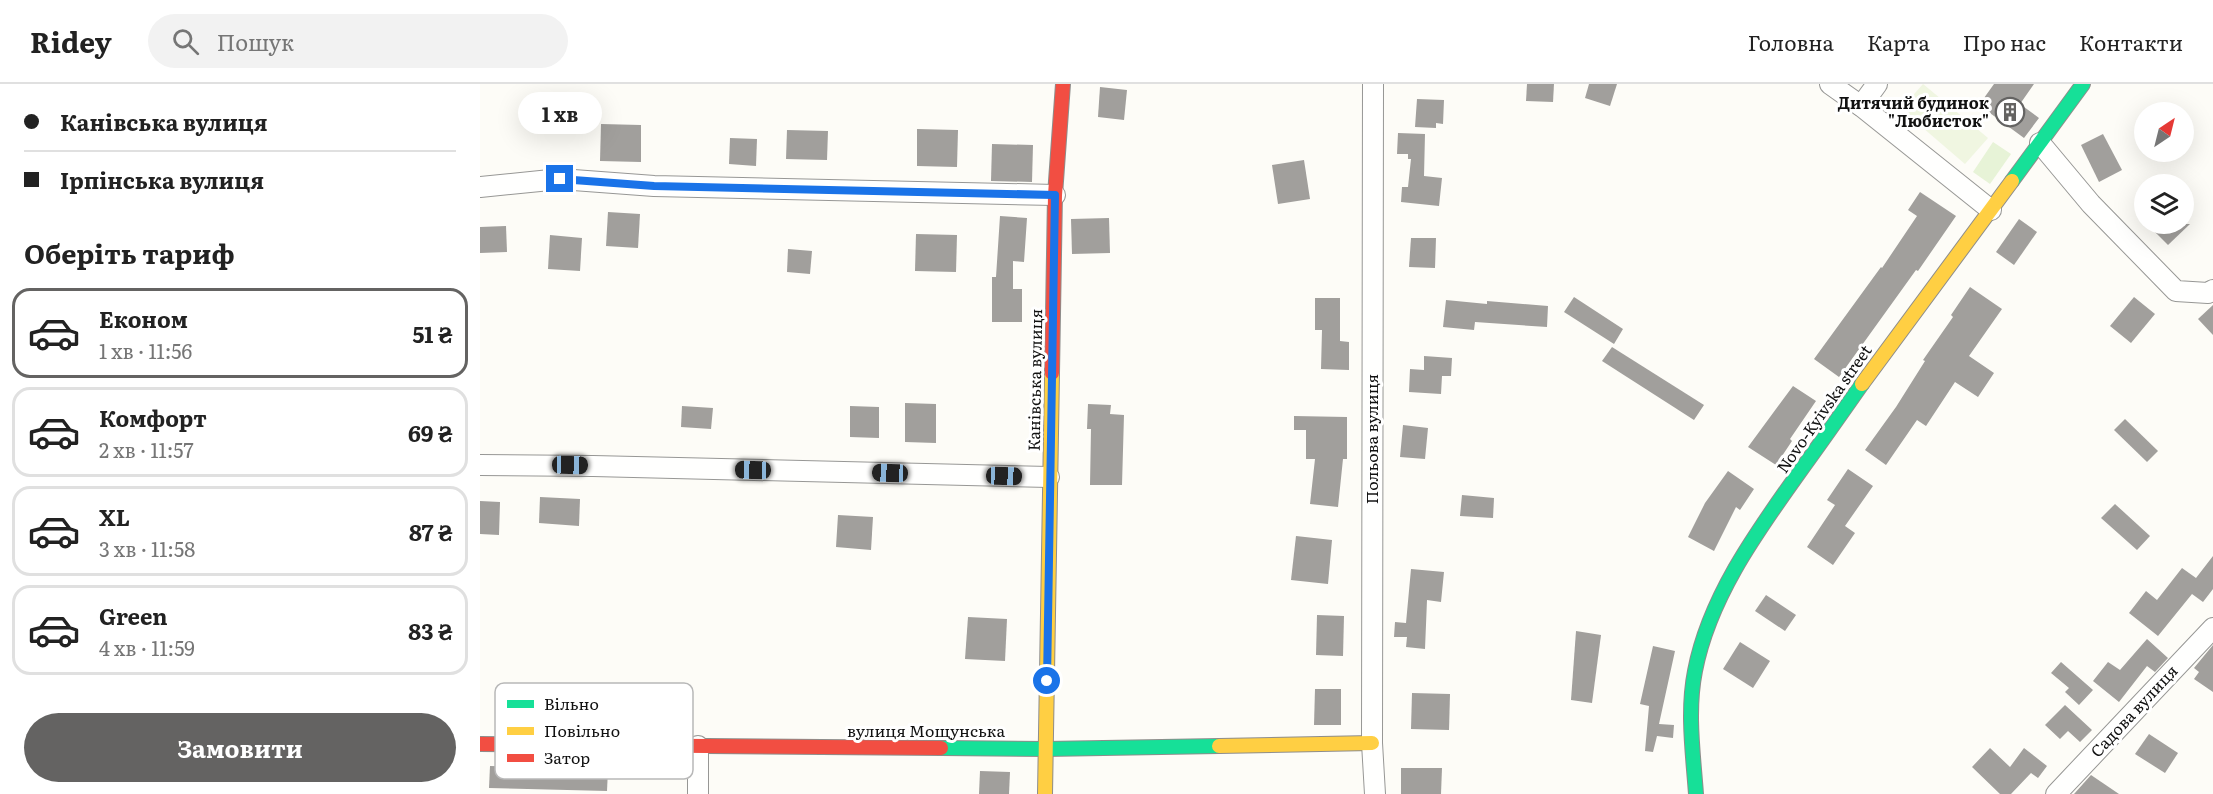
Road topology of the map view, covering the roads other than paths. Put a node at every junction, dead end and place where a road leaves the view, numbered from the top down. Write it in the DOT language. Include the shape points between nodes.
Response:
graph roads {
  1 [pos="1063,84"];
  2 [pos="1373,84"];
  3 [pos="1830,84"];
  4 [pos="1877,84"];
  5 [pos="2083,84"];
  6 [pos="1861,106"];
  7 [pos="2040,143"];
  8 [pos="480,187"];
  9 [pos="1055,195"];
  10 [pos="1991,210"];
  11 [pos="2213,290"];
  12 [pos="480,465"];
  13 [pos="1049,477"];
  14 [pos="2213,628"];
  15 [pos="1372,743"];
  16 [pos="480,744"];
  17 [pos="495,744"];
  18 [pos="693,746"];
  19 [pos="698,746"];
  20 [pos="1046,749"];
  21 [pos="698,794"];
  22 [pos="1045,794"];
  23 [pos="1375,794"];
  24 [pos="1696,794"];
  25 [pos="2056,794"];
  1 -- 9 [label="street, Канівська вулиця"];
  2 -- 15 [label="street, Польова вулиця"];
  3 -- 6 [label="street"];
  4 -- 6 [label="street"];
  5 -- 7 [label="street, Novo-Kyivska street"];
  6 -- 10 [label="street"];
  7 -- 10 [label="street, Novo-Kyivska street"];
  7 -- 11 [label="street" via="2091,204 2175,291"];
  8 -- 9 [label="street" via="560,179 654,186"];
  9 -- 13 [label="street, Канівська вулиця"];
  10 -- 24 [label="street, Novo-Kyivska street" via="1878,359 1747,548 1719,599 1699,655 1691,706"];
  12 -- 13 [label="street"];
  13 -- 20 [label="street, Канівська вулиця"];
  14 -- 25 [label="street, Садова вулиця"];
  15 -- 20 [label="street, вулиця Мощунська"];
  15 -- 23 [label="street, Польова вулиця"];
  16 -- 17 [label="street, вулиця Мощунська"];
  18 -- 19 [label="street, вулиця Мощунська"];
  19 -- 20 [label="street, вулиця Мощунська"];
  19 -- 21 [label="street"];
  20 -- 22 [label="street, Канівська вулиця"];
}
